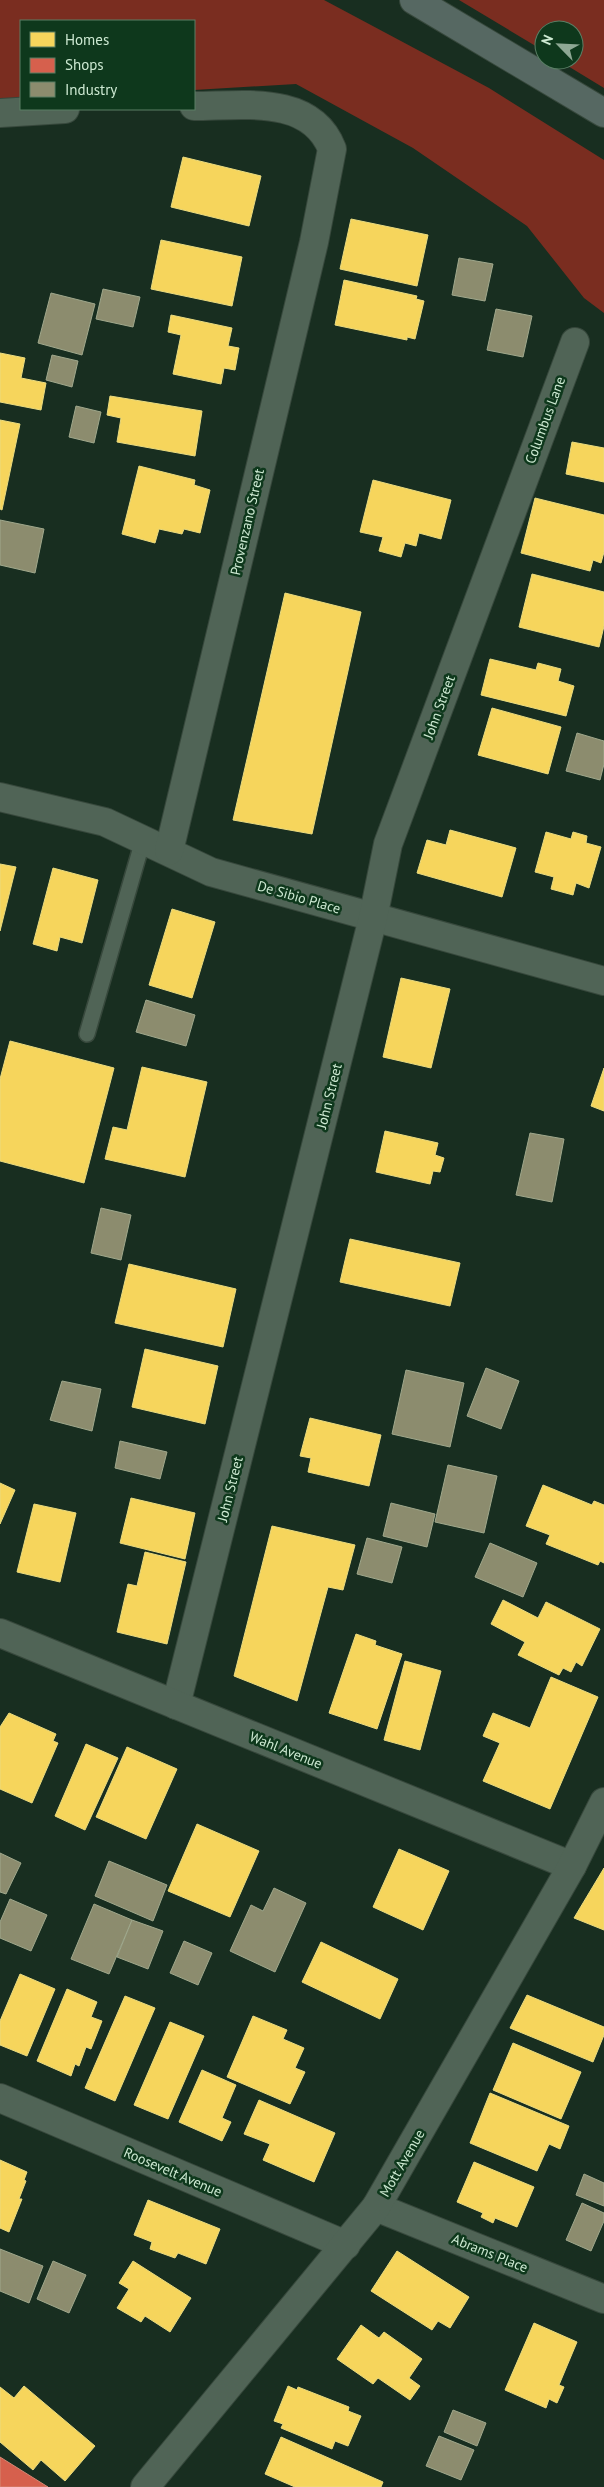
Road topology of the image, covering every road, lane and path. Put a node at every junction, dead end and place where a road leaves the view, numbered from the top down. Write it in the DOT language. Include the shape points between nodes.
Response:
graph roads {
  1 [pos="414,0"];
  2 [pos="195,106"];
  3 [pos="44,110"];
  4 [pos="0,112"];
  5 [pos="604,113"];
  6 [pos="575,342"];
  7 [pos="516,499"];
  8 [pos="0,797"];
  9 [pos="143,840"];
  10 [pos="169,851"];
  11 [pos="373,918"];
  12 [pos="604,981"];
  13 [pos="87,1034"];
  14 [pos="0,1633"];
  15 [pos="176,1705"];
  16 [pos="604,1802"];
  17 [pos="572,1866"];
  18 [pos="0,2098"];
  19 [pos="376,2207"];
  20 [pos="346,2245"];
  21 [pos="604,2299"];
  22 [pos="145,2487"];
  1 -- 5 [label="highway"];
  2 -- 10 [label="street, Provenzano Street" via="289,109 306,116 328,138 332,149 312,251"];
  3 -- 4 [label="street"];
  6 -- 7 [label="street, Columbus Lane"];
  7 -- 11 [label="street, John Street" via="388,844"];
  8 -- 9 [label="street, De Sibio Place" via="105,822"];
  9 -- 10 [label="street, De Sibio Place"];
  9 -- 13 [label="lane"];
  10 -- 11 [label="street, De Sibio Place" via="211,872"];
  11 -- 12 [label="street, De Sibio Place"];
  11 -- 15 [label="street, John Street"];
  14 -- 15 [label="street, Wahl Avenue"];
  15 -- 17 [label="street, Wahl Avenue"];
  16 -- 17 [label="street, Mott Avenue"];
  17 -- 19 [label="street, Mott Avenue"];
  18 -- 20 [label="street, Roosevelt Avenue"];
  19 -- 20 [label="street, Mott Avenue"];
  19 -- 21 [label="street, Abrams Place"];
  20 -- 22 [label="street, Mott Avenue"];
}
